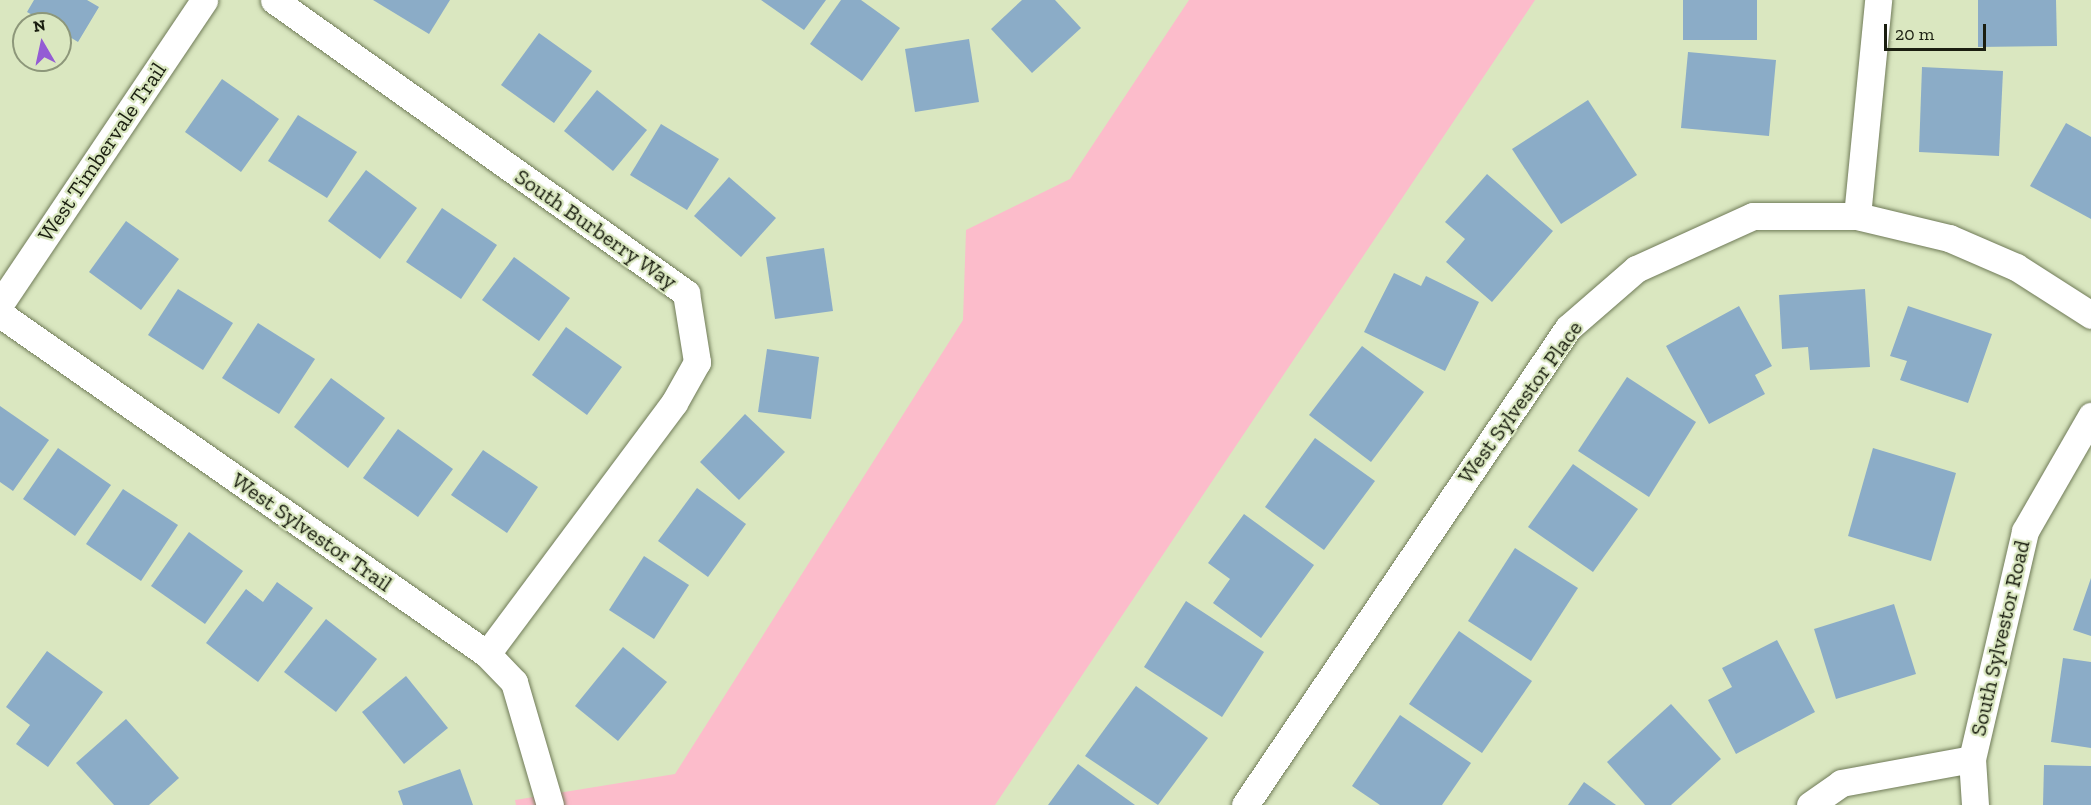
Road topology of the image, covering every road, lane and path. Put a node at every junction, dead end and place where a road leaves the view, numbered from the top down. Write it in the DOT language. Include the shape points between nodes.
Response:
graph roads {
  1 [pos="204,0"];
  2 [pos="274,0"];
  3 [pos="1878,0"];
  4 [pos="1857,216"];
  5 [pos="0,304"];
  6 [pos="0,314"];
  7 [pos="2091,315"];
  8 [pos="2091,416"];
  9 [pos="487,654"];
  10 [pos="1972,759"];
  11 [pos="550,805"];
  12 [pos="1245,805"];
  13 [pos="1810,805"];
  14 [pos="1975,805"];
  1 -- 5 [label="street, West Timbervale Trail"];
  2 -- 9 [label="street, South Burberry Way" via="686,293 697,362 674,403"];
  3 -- 4 [label="street"];
  4 -- 7 [label="street, West Sylvestor Place" via="1958,242 2016,267"];
  4 -- 12 [label="street, West Sylvestor Place" via="1753,216 1636,269 1568,328"];
  6 -- 9 [label="street, West Sylvestor Trail"];
  8 -- 10 [label="street, South Sylvestor Road" via="2025,531"];
  9 -- 11 [label="street, West Sylvestor Trail" via="514,682"];
  10 -- 13 [label="street" via="1841,783"];
  10 -- 14 [label="street, South Sylvestor Road"];
}
